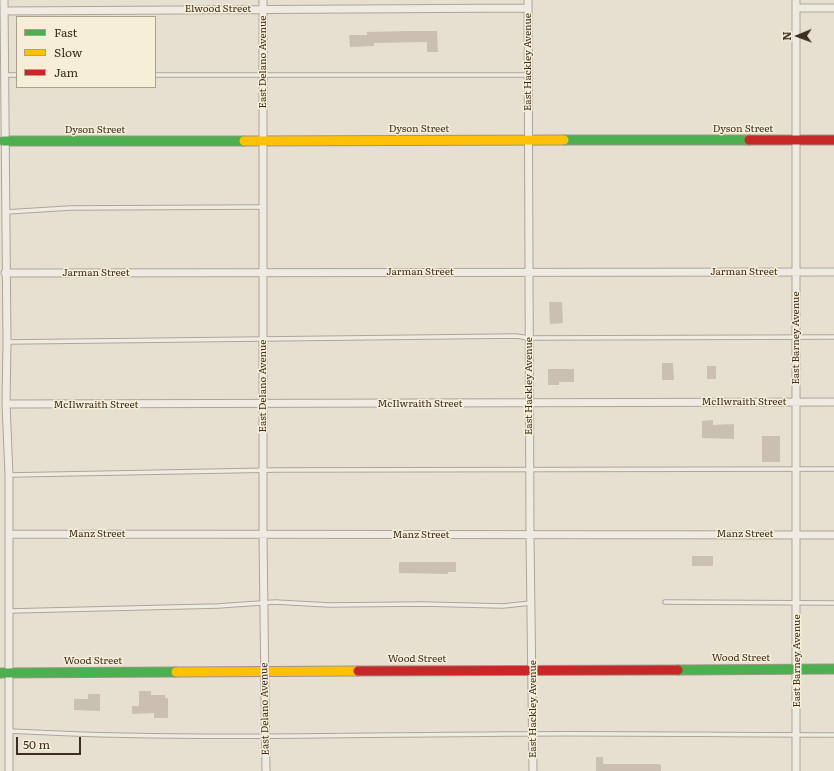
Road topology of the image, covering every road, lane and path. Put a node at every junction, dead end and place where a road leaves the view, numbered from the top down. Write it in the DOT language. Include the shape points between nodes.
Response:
graph roads {
  1 [pos="4,0"];
  2 [pos="263,0"];
  3 [pos="528,0"];
  4 [pos="796,0"];
  5 [pos="528,8"];
  6 [pos="796,8"];
  7 [pos="834,8"];
  8 [pos="263,9"];
  9 [pos="4,11"];
  10 [pos="263,74"];
  11 [pos="4,75"];
  12 [pos="16,75"];
  13 [pos="156,75"];
  14 [pos="528,75"];
  15 [pos="528,140"];
  16 [pos="796,140"];
  17 [pos="834,140"];
  18 [pos="262,141"];
  19 [pos="4,142"];
  20 [pos="262,207"];
  21 [pos="5,212"];
  22 [pos="262,272"];
  23 [pos="529,272"];
  24 [pos="796,272"];
  25 [pos="834,272"];
  26 [pos="5,273"];
  27 [pos="796,337"];
  28 [pos="834,337"];
  29 [pos="529,338"];
  30 [pos="263,339"];
  31 [pos="7,342"];
  32 [pos="796,402"];
  33 [pos="834,402"];
  34 [pos="529,403"];
  35 [pos="6,404"];
  36 [pos="263,404"];
  37 [pos="529,469"];
  38 [pos="797,469"];
  39 [pos="834,469"];
  40 [pos="263,470"];
  41 [pos="9,475"];
  42 [pos="9,534"];
  43 [pos="797,534"];
  44 [pos="263,535"];
  45 [pos="530,535"];
  46 [pos="834,535"];
  47 [pos="264,602"];
  48 [pos="665,602"];
  49 [pos="531,603"];
  50 [pos="797,603"];
  51 [pos="834,603"];
  52 [pos="9,611"];
  53 [pos="532,669"];
  54 [pos="796,669"];
  55 [pos="834,669"];
  56 [pos="265,671"];
  57 [pos="4,673"];
  58 [pos="9,731"];
  59 [pos="533,734"];
  60 [pos="266,735"];
  61 [pos="796,735"];
  62 [pos="834,735"];
  63 [pos="9,771"];
  64 [pos="266,771"];
  65 [pos="533,771"];
  66 [pos="796,771"];
  1 -- 9 [label="street"];
  2 -- 8 [label="street, East Delano Avenue"];
  3 -- 5 [label="street, East Hackley Avenue"];
  4 -- 6 [label="street, East Barney Avenue"];
  5 -- 8 [label="street, Elwood Street"];
  5 -- 14 [label="street, East Hackley Avenue"];
  6 -- 7 [label="street"];
  6 -- 16 [label="street, East Barney Avenue"];
  8 -- 9 [label="street, Elwood Street"];
  8 -- 10 [label="street, East Delano Avenue"];
  9 -- 11 [label="street"];
  10 -- 13 [label="lane"];
  10 -- 14 [label="lane"];
  10 -- 18 [label="street, East Delano Avenue"];
  11 -- 12 [label="lane"];
  11 -- 19 [label="street"];
  14 -- 15 [label="street, East Hackley Avenue"];
  15 -- 16 [label="street, Dyson Street"];
  15 -- 18 [label="street, Dyson Street"];
  15 -- 23 [label="street, East Hackley Avenue"];
  16 -- 17 [label="street, Dyson Street"];
  16 -- 24 [label="street, East Barney Avenue"];
  18 -- 19 [label="street, Dyson Street"];
  18 -- 20 [label="street, East Delano Avenue"];
  19 -- 21 [label="street"];
  20 -- 21 [label="lane" via="70,208"];
  20 -- 22 [label="street, East Delano Avenue"];
  21 -- 26 [label="street"];
  22 -- 23 [label="street, Jarman Street"];
  22 -- 26 [label="street, Jarman Street"];
  22 -- 30 [label="street, East Delano Avenue"];
  23 -- 24 [label="street, Jarman Street"];
  23 -- 29 [label="street, East Hackley Avenue"];
  24 -- 25 [label="street, Jarman Street"];
  24 -- 27 [label="street, East Barney Avenue"];
  26 -- 31 [label="street"];
  27 -- 28 [label="lane"];
  27 -- 29 [label="lane"];
  27 -- 32 [label="street, East Barney Avenue"];
  29 -- 30 [label="lane" via="516,336"];
  29 -- 34 [label="street, East Hackley Avenue"];
  30 -- 31 [label="lane"];
  30 -- 36 [label="street, East Delano Avenue"];
  31 -- 35 [label="street"];
  32 -- 33 [label="street, McIlwraith Street"];
  32 -- 34 [label="street, McIlwraith Street"];
  32 -- 38 [label="street, East Barney Avenue"];
  34 -- 36 [label="street, McIlwraith Street"];
  34 -- 37 [label="street, East Hackley Avenue"];
  35 -- 36 [label="street, McIlwraith Street"];
  35 -- 41 [label="street"];
  36 -- 40 [label="street, East Delano Avenue"];
  37 -- 38 [label="lane"];
  37 -- 40 [label="lane"];
  37 -- 45 [label="street, East Hackley Avenue"];
  38 -- 39 [label="lane"];
  38 -- 43 [label="street, East Barney Avenue"];
  40 -- 41 [label="lane"];
  40 -- 44 [label="street, East Delano Avenue"];
  41 -- 42 [label="street"];
  42 -- 44 [label="street, Manz Street"];
  42 -- 52 [label="street"];
  43 -- 45 [label="street, Manz Street"];
  43 -- 46 [label="street, Manz Street"];
  43 -- 50 [label="street, East Barney Avenue"];
  44 -- 45 [label="street, Manz Street"];
  44 -- 47 [label="street, East Delano Avenue"];
  45 -- 49 [label="street, East Hackley Avenue"];
  47 -- 49 [label="lane" via="502,606"];
  47 -- 52 [label="lane" via="210,606"];
  47 -- 56 [label="street, East Delano Avenue"];
  48 -- 50 [label="lane"];
  49 -- 53 [label="street, East Hackley Avenue"];
  50 -- 51 [label="lane"];
  50 -- 54 [label="street, East Barney Avenue"];
  52 -- 57 [label="street"];
  53 -- 54 [label="street, Wood Street"];
  53 -- 56 [label="street, Wood Street"];
  53 -- 59 [label="street, East Hackley Avenue"];
  54 -- 55 [label="street, Wood Street"];
  54 -- 61 [label="street, East Barney Avenue"];
  56 -- 57 [label="street, Wood Street"];
  56 -- 60 [label="street, East Delano Avenue"];
  57 -- 58 [label="street"];
  58 -- 60 [label="lane" via="69,734"];
  58 -- 63 [label="street"];
  59 -- 60 [label="lane"];
  59 -- 61 [label="lane"];
  59 -- 65 [label="street, East Hackley Avenue"];
  60 -- 64 [label="street, East Delano Avenue"];
  61 -- 62 [label="lane"];
  61 -- 66 [label="street, East Barney Avenue"];
}
